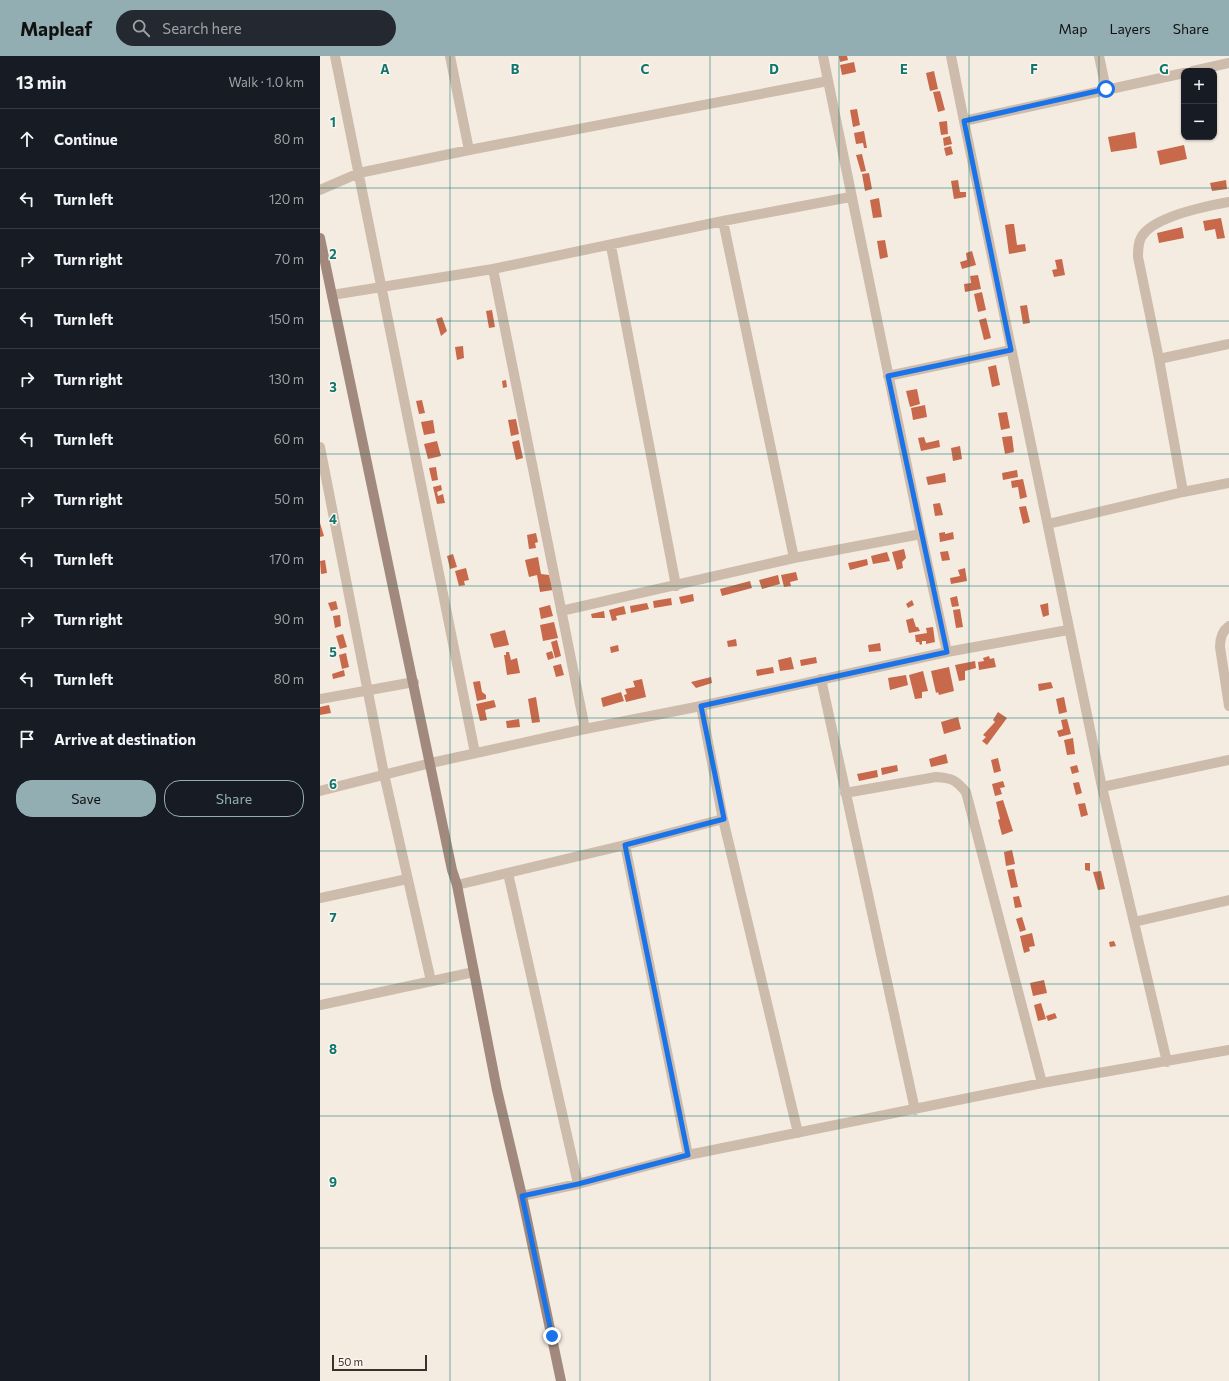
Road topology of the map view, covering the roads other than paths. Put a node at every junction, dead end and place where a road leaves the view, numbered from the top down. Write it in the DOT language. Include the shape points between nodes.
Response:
graph roads {
  1 [pos="335,56"];
  2 [pos="450,56"];
  3 [pos="822,56"];
  4 [pos="951,56"];
  5 [pos="1099,56"];
  6 [pos="1229,64"];
  7 [pos="1208,68"];
  8 [pos="1181,74"];
  9 [pos="828,81"];
  10 [pos="1106,89"];
  11 [pos="964,121"];
  12 [pos="469,150"];
  13 [pos="359,173"];
  14 [pos="320,190"];
  15 [pos="850,197"];
  16 [pos="1229,202"];
  17 [pos="723,221"];
  18 [pos="320,238"];
  19 [pos="611,246"];
  20 [pos="493,269"];
  21 [pos="381,287"];
  22 [pos="332,295"];
  23 [pos="1229,344"];
  24 [pos="1011,350"];
  25 [pos="1159,360"];
  26 [pos="888,376"];
  27 [pos="320,447"];
  28 [pos="1229,483"];
  29 [pos="1183,492"];
  30 [pos="1048,524"];
  31 [pos="921,534"];
  32 [pos="794,558"];
  33 [pos="676,586"];
  34 [pos="561,611"];
  35 [pos="1229,626"];
  36 [pos="1068,630"];
  37 [pos="947,652"];
  38 [pos="821,679"];
  39 [pos="414,682"];
  40 [pos="367,692"];
  41 [pos="320,699"];
  42 [pos="701,706"];
  43 [pos="1229,706"];
  44 [pos="585,729"];
  45 [pos="475,753"];
  46 [pos="1229,760"];
  47 [pos="430,762"];
  48 [pos="384,774"];
  49 [pos="1102,787"];
  50 [pos="320,791"];
  51 [pos="845,793"];
  52 [pos="724,819"];
  53 [pos="625,845"];
  54 [pos="508,873"];
  55 [pos="408,879"];
  56 [pos="457,885"];
  57 [pos="320,898"];
  58 [pos="1229,900"];
  59 [pos="1134,922"];
  60 [pos="474,972"];
  61 [pos="431,982"];
  62 [pos="320,1005"];
  63 [pos="1229,1050"];
  64 [pos="1167,1062"];
  65 [pos="1042,1083"];
  66 [pos="915,1110"];
  67 [pos="798,1133"];
  68 [pos="688,1155"];
  69 [pos="578,1184"];
  70 [pos="522,1196"];
  71 [pos="561,1381"];
  1 -- 13 [label="street"];
  2 -- 12 [label="street"];
  3 -- 9 [label="street"];
  4 -- 11 [label="street"];
  5 -- 10 [label="street"];
  6 -- 7 [label="street"];
  8 -- 10 [label="street"];
  9 -- 12 [label="street"];
  9 -- 15 [label="street"];
  10 -- 11 [label="street"];
  11 -- 24 [label="street"];
  12 -- 13 [label="street"];
  13 -- 14 [label="street"];
  13 -- 21 [label="street"];
  15 -- 17 [label="street"];
  15 -- 26 [label="street"];
  16 -- 25 [label="street" via="1193,209 1172,217 1143,234 1139,242 1138,257"];
  17 -- 19 [label="street"];
  17 -- 32 [label="street"];
  18 -- 22 [label="street"];
  19 -- 20 [label="street"];
  19 -- 33 [label="street"];
  20 -- 21 [label="street"];
  20 -- 34 [label="street"];
  21 -- 22 [label="street"];
  21 -- 45 [label="street"];
  22 -- 39 [label="street"];
  23 -- 25 [label="street"];
  24 -- 26 [label="street"];
  24 -- 30 [label="street"];
  25 -- 29 [label="street"];
  26 -- 31 [label="street"];
  27 -- 40 [label="street"];
  28 -- 29 [label="street"];
  29 -- 30 [label="street"];
  30 -- 36 [label="street"];
  31 -- 32 [label="street"];
  31 -- 37 [label="street"];
  32 -- 33 [label="street"];
  33 -- 34 [label="street"];
  34 -- 44 [label="street"];
  35 -- 43 [label="street" via="1220,638"];
  36 -- 37 [label="street"];
  36 -- 49 [label="street"];
  37 -- 38 [label="street"];
  38 -- 42 [label="street"];
  38 -- 51 [label="street"];
  39 -- 40 [label="street"];
  39 -- 47 [label="street"];
  40 -- 41 [label="street"];
  40 -- 48 [label="street"];
  42 -- 44 [label="street"];
  42 -- 52 [label="street"];
  44 -- 45 [label="street"];
  45 -- 47 [label="street"];
  46 -- 49 [label="street"];
  47 -- 48 [label="street"];
  47 -- 56 [label="street"];
  48 -- 50 [label="street"];
  48 -- 55 [label="street"];
  49 -- 59 [label="street"];
  51 -- 65 [label="street" via="936,776 950,778 966,792"];
  51 -- 66 [label="street"];
  52 -- 53 [label="street"];
  52 -- 67 [label="street"];
  53 -- 54 [label="street"];
  53 -- 68 [label="street"];
  54 -- 56 [label="street"];
  54 -- 69 [label="street"];
  55 -- 57 [label="street"];
  55 -- 61 [label="street"];
  56 -- 60 [label="street"];
  58 -- 59 [label="street"];
  59 -- 64 [label="street"];
  60 -- 61 [label="street"];
  60 -- 70 [label="street" via="497,1090"];
  61 -- 62 [label="street"];
  63 -- 64 [label="street"];
  64 -- 65 [label="street"];
  65 -- 66 [label="street"];
  66 -- 67 [label="street"];
  67 -- 68 [label="street"];
  68 -- 69 [label="street"];
  69 -- 70 [label="street"];
  70 -- 71 [label="street"];
}
